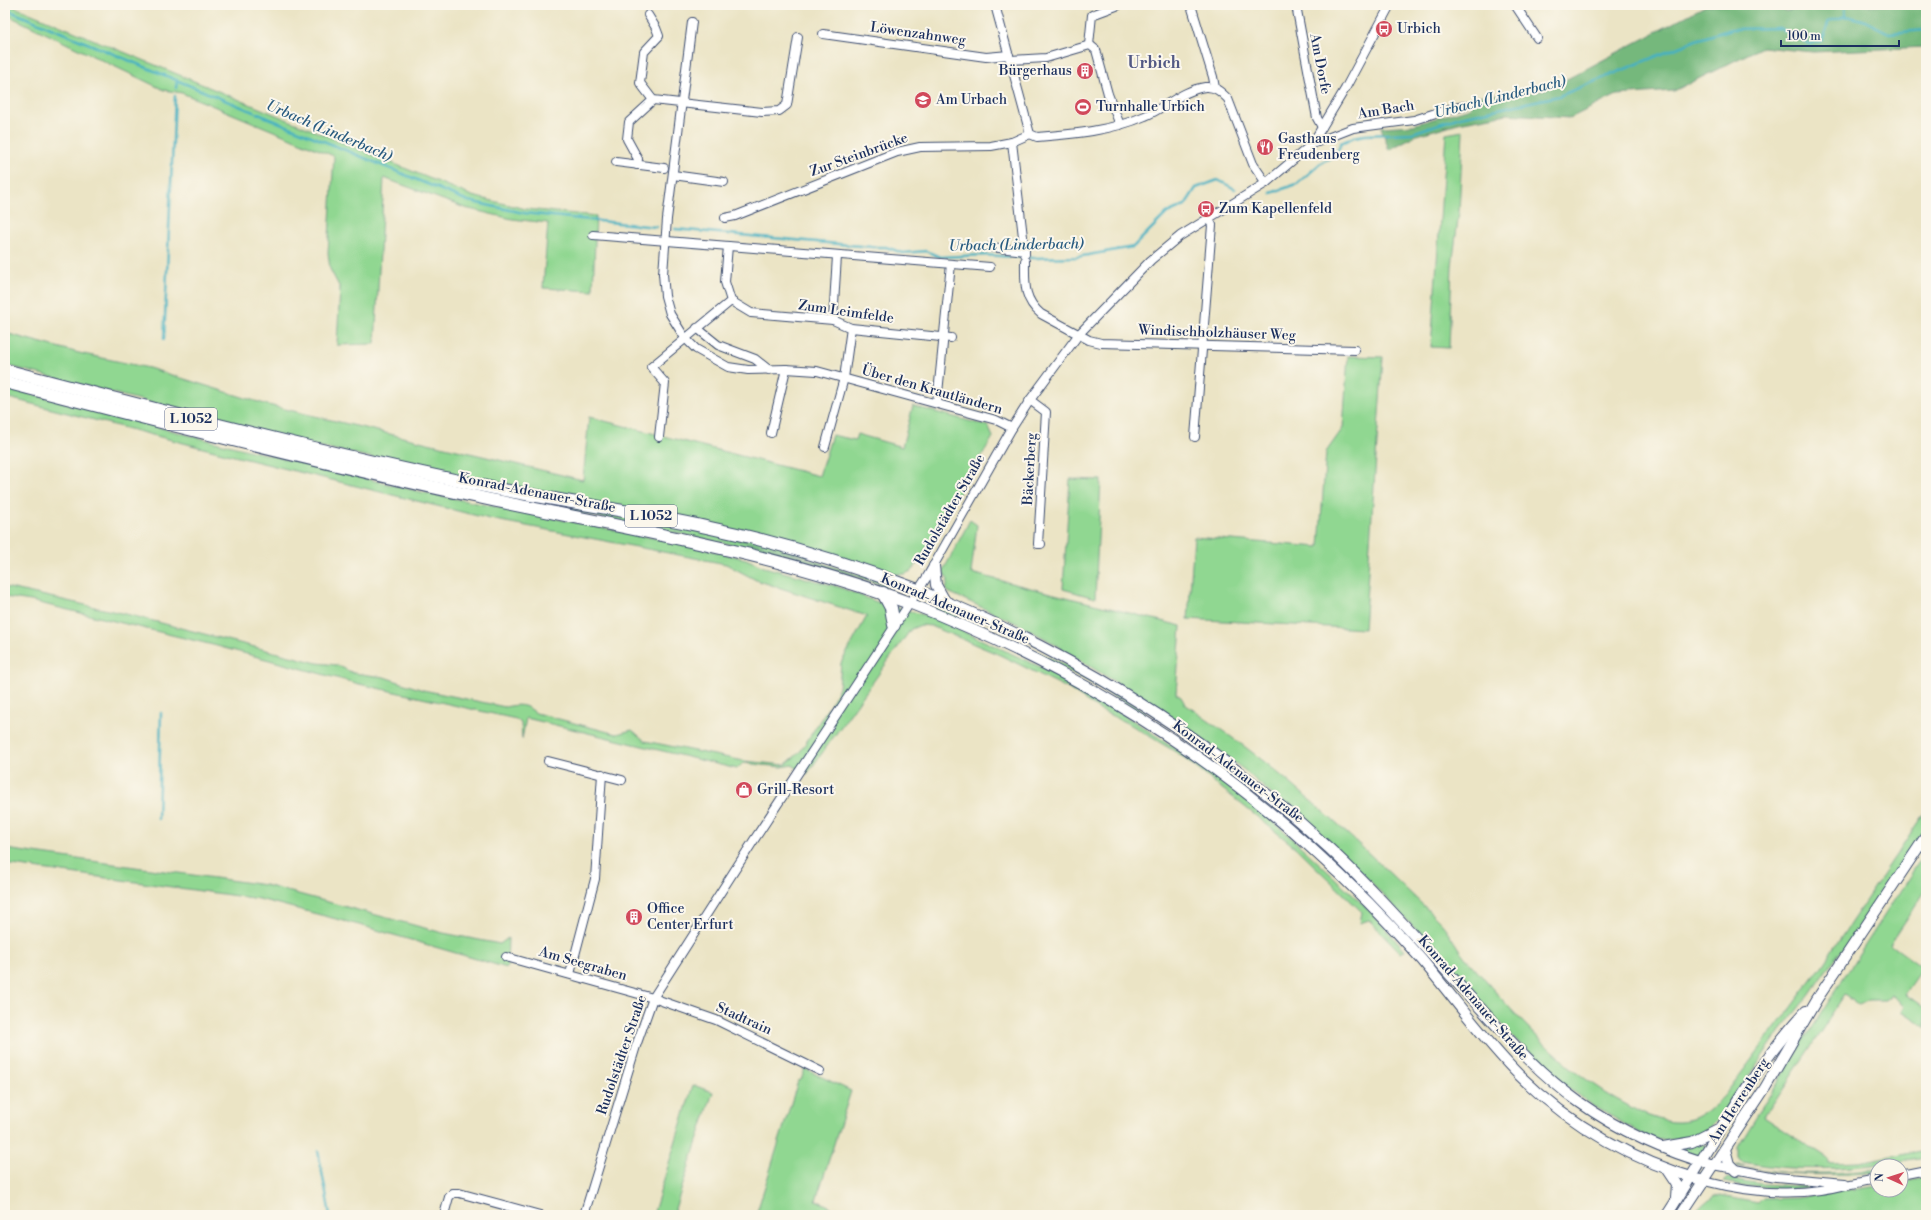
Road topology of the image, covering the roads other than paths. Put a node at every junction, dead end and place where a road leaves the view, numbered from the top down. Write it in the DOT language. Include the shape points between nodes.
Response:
graph roads {
  1 [pos="995,5"];
  2 [pos="1119,5"];
  3 [pos="1191,5"];
  4 [pos="1296,5"];
  5 [pos="1390,5"];
  6 [pos="1515,5"];
  7 [pos="648,15"];
  8 [pos="692,22"];
  9 [pos="823,34"];
  10 [pos="798,36"];
  11 [pos="1537,38"];
  12 [pos="1089,45"];
  13 [pos="1010,58"];
  14 [pos="1215,88"];
  15 [pos="652,100"];
  16 [pos="682,103"];
  17 [pos="1465,106"];
  18 [pos="1120,125"];
  19 [pos="1322,127"];
  20 [pos="1030,134"];
  21 [pos="1012,142"];
  22 [pos="1312,144"];
  23 [pos="616,162"];
  24 [pos="637,164"];
  25 [pos="664,168"];
  26 [pos="673,174"];
  27 [pos="724,182"];
  28 [pos="1266,183"];
  29 [pos="725,218"];
  30 [pos="1208,218"];
  31 [pos="593,235"];
  32 [pos="664,241"];
  33 [pos="728,246"];
  34 [pos="990,247"];
  35 [pos="1025,255"];
  36 [pos="837,256"];
  37 [pos="951,264"];
  38 [pos="990,267"];
  39 [pos="731,301"];
  40 [pos="832,320"];
  41 [pos="697,328"];
  42 [pos="851,328"];
  43 [pos="1079,334"];
  44 [pos="685,338"];
  45 [pos="947,338"];
  46 [pos="1203,346"];
  47 [pos="1355,350"];
  48 [pos="786,369"];
  49 [pos="5,370"];
  50 [pos="769,370"];
  51 [pos="844,378"];
  52 [pos="5,382"];
  53 [pos="1030,400"];
  54 [pos="937,403"];
  55 [pos="1012,428"];
  56 [pos="771,433"];
  57 [pos="659,437"];
  58 [pos="1195,437"];
  59 [pos="825,448"];
  60 [pos="1042,544"];
  61 [pos="934,566"];
  62 [pos="918,590"];
  63 [pos="882,593"];
  64 [pos="945,601"];
  65 [pos="909,603"];
  66 [pos="894,625"];
  67 [pos="548,761"];
  68 [pos="602,774"];
  69 [pos="622,780"];
  70 [pos="1926,836"];
  71 [pos="506,957"];
  72 [pos="570,974"];
  73 [pos="654,998"];
  74 [pos="1817,999"];
  75 [pos="820,1071"];
  76 [pos="1724,1126"];
  77 [pos="1660,1147"];
  78 [pos="1725,1149"];
  79 [pos="1701,1162"];
  80 [pos="1714,1165"];
  81 [pos="1665,1169"];
  82 [pos="1926,1170"];
  83 [pos="1736,1171"];
  84 [pos="1909,1173"];
  85 [pos="1691,1177"];
  86 [pos="1869,1180"];
  87 [pos="1704,1181"];
  88 [pos="1851,1183"];
  89 [pos="1675,1203"];
  90 [pos="444,1215"];
  91 [pos="540,1215"];
  92 [pos="584,1215"];
  93 [pos="1667,1215"];
  94 [pos="1681,1215"];
  1 -- 13 [label="street"];
  2 -- 12 [label="street" via="1092,16"];
  3 -- 14 [label="street"];
  4 -- 19 [label="street, Am Dorfe" via="1317,118"];
  5 -- 19 [label="street, Rudolstädter Straße"];
  6 -- 11 [label="street"];
  7 -- 15 [label="street" via="659,36 644,52 640,83"];
  8 -- 16 [label="street, Über den Krautländern"];
  9 -- 13 [label="street, Löwenzahnweg" via="986,57"];
  10 -- 16 [label="street" via="787,104 779,112"];
  12 -- 13 [label="street, Löwenzahnweg" via="1046,58"];
  12 -- 18 [label="street" via="1096,50"];
  13 -- 20 [label="street"];
  14 -- 18 [label="street" via="1202,87 1191,91 1158,110"];
  14 -- 28 [label="street" via="1228,99 1253,164"];
  15 -- 16 [label="street"];
  15 -- 24 [label="street" via="629,122 628,139 638,159"];
  16 -- 26 [label="street, Über den Krautländern"];
  17 -- 22 [label="street, Am Bach" via="1414,120 1353,128"];
  18 -- 20 [label="street" via="1099,131 1052,136 1038,137"];
  19 -- 22 [label="street, Rudolstädter Straße"];
  20 -- 21 [label="street, Zur Steinbrücke"];
  21 -- 29 [label="street, Zur Steinbrücke" via="977,147 920,147 897,152"];
  21 -- 35 [label="street, Windischholzhäuser Weg"];
  22 -- 28 [label="street, Rudolstädter Straße"];
  23 -- 24 [label="street"];
  24 -- 25 [label="street"];
  26 -- 27 [label="street"];
  26 -- 32 [label="street, Über den Krautländern"];
  28 -- 30 [label="street, Rudolstädter Straße"];
  30 -- 43 [label="street, Rudolstädter Straße" via="1180,236 1151,260"];
  30 -- 46 [label="street" via="1212,225"];
  31 -- 32 [label="street"];
  32 -- 33 [label="street"];
  32 -- 44 [label="street, Über den Krautländern" via="665,296 670,314"];
  33 -- 36 [label="street"];
  33 -- 39 [label="street" via="725,282"];
  34 -- 35 [label="street"];
  35 -- 43 [label="street, Windischholzhäuser Weg" via="1026,290 1034,308"];
  36 -- 37 [label="street"];
  36 -- 40 [label="street"];
  37 -- 38 [label="street"];
  37 -- 45 [label="street"];
  39 -- 40 [label="street, Zum Leimfelde" via="751,313"];
  39 -- 41 [label="street"];
  40 -- 42 [label="street, Zum Leimfelde"];
  41 -- 44 [label="street"];
  41 -- 50 [label="street" via="718,344 755,359"];
  42 -- 45 [label="street, Zum Leimfelde"];
  42 -- 51 [label="street"];
  43 -- 46 [label="street, Windischholzhäuser Weg" via="1101,343"];
  43 -- 53 [label="street, Rudolstädter Straße"];
  44 -- 50 [label="street, Über den Krautländern" via="706,356 728,367"];
  44 -- 57 [label="street" via="651,367 665,383"];
  45 -- 54 [label="street"];
  46 -- 47 [label="street, Windischholzhäuser Weg"];
  46 -- 58 [label="street"];
  48 -- 50 [label="street, Über den Krautländern"];
  48 -- 51 [label="street, Über den Krautländern" via="817,371"];
  48 -- 56 [label="street"];
  49 -- 62 [label="highway, Konrad-Adenauer-Straße / L 1052" via="377,464 707,527 833,560"];
  51 -- 54 [label="street, Über den Krautländern"];
  51 -- 59 [label="street, Über den Krautländern"];
  52 -- 63 [label="highway, Konrad-Adenauer-Straße / L 1052" via="376,476 723,547 800,567"];
  53 -- 55 [label="street, Rudolstädter Straße"];
  53 -- 60 [label="street, Bäckerberg" via="1046,412 1038,544"];
  54 -- 55 [label="street, Über den Krautländern" via="996,420"];
  55 -- 61 [label="street, Rudolstädter Straße"];
  61 -- 62 [label="street, Rudolstädter Straße"];
  61 -- 64 [label="main road" via="936,585"];
  62 -- 64 [label="main road, Konrad-Adenauer-Straße / L 1052"];
  62 -- 65 [label="street, Rudolstädter Straße"];
  63 -- 65 [label="highway, Konrad-Adenauer-Straße / L 1052"];
  63 -- 66 [label="highway" via="891,608"];
  64 -- 77 [label="main road, Konrad-Adenauer-Straße / L 1052" via="997,624 1098,677 1214,752 1331,850 1385,903 1501,1031 1544,1074 1600,1116"];
  65 -- 66 [label="street, Rudolstädter Straße"];
  65 -- 81 [label="main road, Konrad-Adenauer-Straße / L 1052" via="979,632 1092,689 1141,719 1225,778 1309,846 1382,916 1494,1048 1548,1101 1596,1135"];
  66 -- 73 [label="street, Rudolstädter Straße"];
  67 -- 68 [label="street"];
  68 -- 69 [label="street"];
  68 -- 72 [label="street" via="595,879"];
  70 -- 74 [label="main road, Am Herrenberg"];
  71 -- 72 [label="street, Am Seegraben"];
  72 -- 73 [label="street, Am Seegraben"];
  73 -- 75 [label="street, Stadtrain" via="716,1020"];
  73 -- 92 [label="street, Rudolstädter Straße" via="636,1046"];
  74 -- 76 [label="main road, Am Herrenberg" via="1774,1048"];
  74 -- 78 [label="main road, Am Herrenberg" via="1787,1052"];
  76 -- 77 [label="main road" via="1692,1142"];
  76 -- 79 [label="main road, Am Herrenberg"];
  77 -- 79 [label="main road, Konrad-Adenauer-Straße / L 1052"];
  78 -- 80 [label="main road, Am Herrenberg"];
  78 -- 83 [label="main road" via="1729,1164"];
  79 -- 80 [label="main road, L 1052"];
  79 -- 85 [label="main road, Am Herrenberg"];
  80 -- 83 [label="street"];
  80 -- 87 [label="main road, Am Herrenberg"];
  81 -- 85 [label="main road, Konrad-Adenauer-Straße / L 1052"];
  81 -- 89 [label="main road" via="1677,1185"];
  82 -- 84 [label="street"];
  83 -- 88 [label="street"];
  85 -- 87 [label="main road, Konrad-Adenauer-Straße / L 1052"];
  85 -- 89 [label="main road"];
  86 -- 88 [label="street"];
  87 -- 88 [label="street" via="1776,1193 1819,1190"];
  87 -- 94 [label="main road, Am Herrenberg"];
  89 -- 93 [label="main road"];
  90 -- 91 [label="street" via="449,1197 459,1192"];
}
